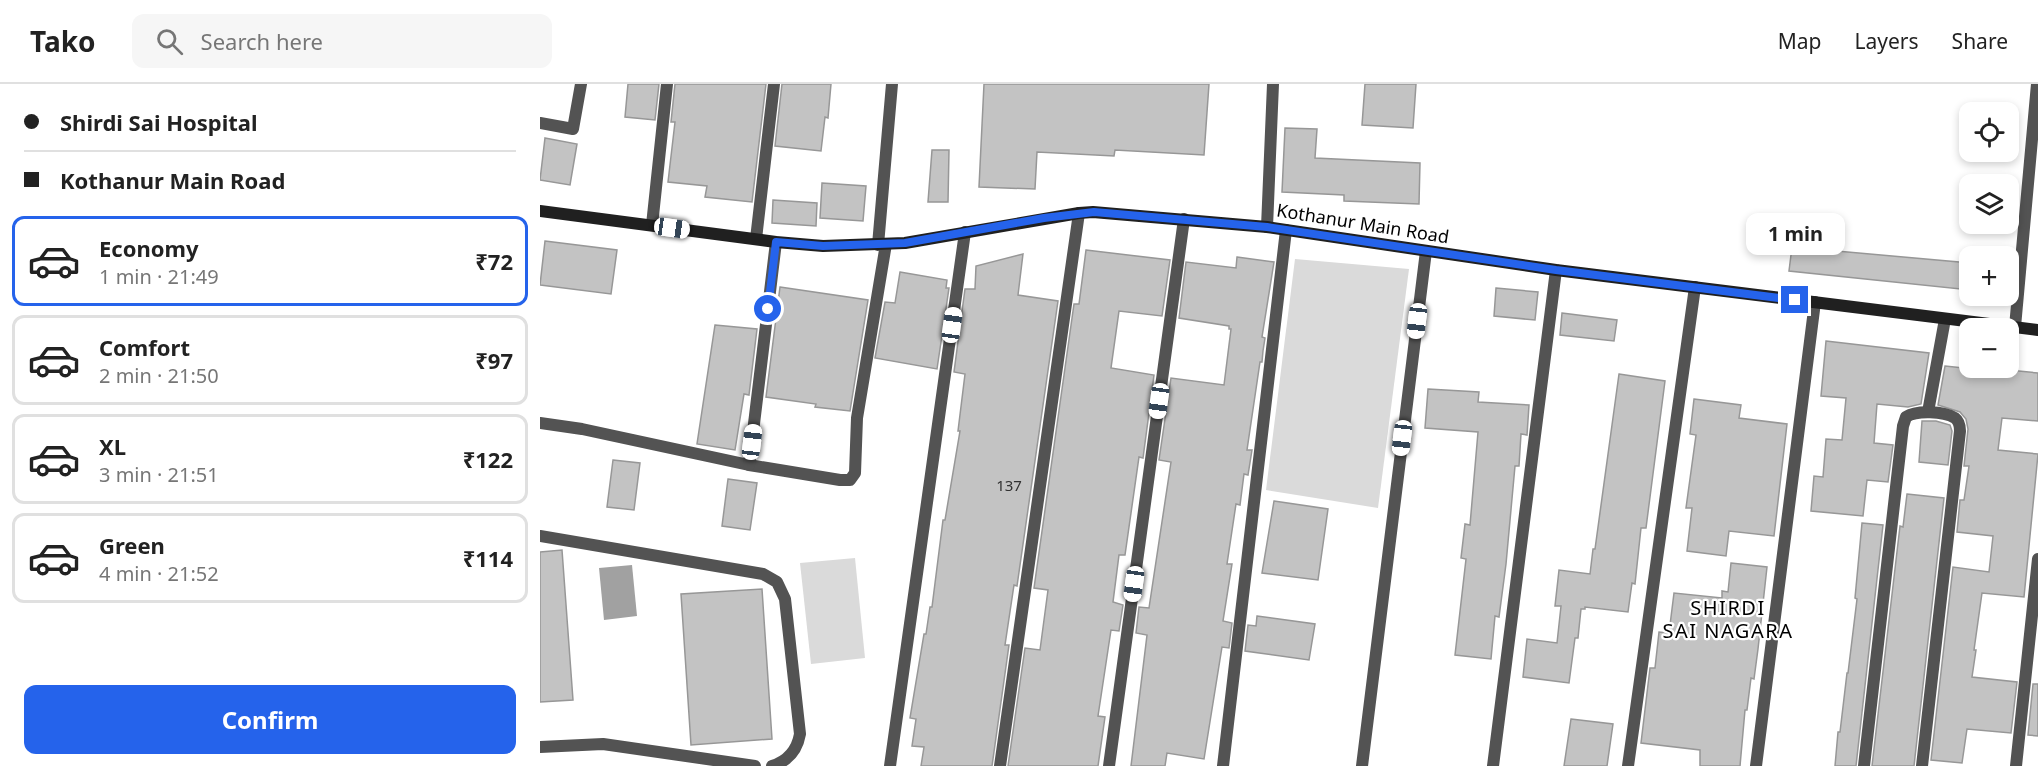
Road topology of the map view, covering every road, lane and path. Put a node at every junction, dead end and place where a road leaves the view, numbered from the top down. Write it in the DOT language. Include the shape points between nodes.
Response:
graph roads {
  1 [pos="581,84"];
  2 [pos="667,84"];
  3 [pos="774,84"];
  4 [pos="892,84"];
  5 [pos="1273,84"];
  6 [pos="2037,84"];
  7 [pos="540,123"];
  8 [pos="540,211"];
  9 [pos="1079,213"];
  10 [pos="1184,219"];
  11 [pos="652,225"];
  12 [pos="1267,227"];
  13 [pos="1286,230"];
  14 [pos="965,232"];
  15 [pos="756,239"];
  16 [pos="776,242"];
  17 [pos="882,245"];
  18 [pos="1426,251"];
  19 [pos="1556,270"];
  20 [pos="1695,287"];
  21 [pos="1815,302"];
  22 [pos="2016,318"];
  23 [pos="1945,319"];
  24 [pos="1959,321"];
  25 [pos="2019,328"];
  26 [pos="2038,330"];
  27 [pos="1928,412"];
  28 [pos="540,423"];
  29 [pos="749,465"];
  30 [pos="540,536"];
  31 [pos="2038,559"];
  32 [pos="540,747"];
  33 [pos="755,766"];
  34 [pos="772,766"];
  35 [pos="890,766"];
  36 [pos="1000,766"];
  37 [pos="1109,766"];
  38 [pos="1223,766"];
  39 [pos="1362,766"];
  40 [pos="1493,766"];
  41 [pos="1628,766"];
  42 [pos="1756,766"];
  43 [pos="1864,766"];
  44 [pos="1922,766"];
  45 [pos="2016,766"];
  1 -- 7 [label="street" via="573,129"];
  2 -- 11 [label="street"];
  3 -- 15 [label="street"];
  4 -- 17 [label="street"];
  5 -- 12 [label="street"];
  6 -- 22 [label="street"];
  8 -- 11 [label="main road, Kothanur Main Road"];
  9 -- 10 [label="main road, Kothanur Main Road"];
  9 -- 14 [label="main road, Kothanur Main Road"];
  9 -- 36 [label="street"];
  10 -- 12 [label="main road, Kothanur Main Road"];
  10 -- 37 [label="street"];
  11 -- 15 [label="main road, Kothanur Main Road"];
  12 -- 13 [label="main road, Kothanur Main Road"];
  13 -- 18 [label="main road, Kothanur Main Road"];
  13 -- 38 [label="street"];
  14 -- 17 [label="main road, Kothanur Main Road"];
  14 -- 35 [label="street"];
  15 -- 16 [label="main road, Kothanur Main Road"];
  16 -- 17 [label="main road, Kothanur Main Road"];
  16 -- 29 [label="street"];
  17 -- 29 [label="street" via="858,418 855,473 850,480 840,480"];
  18 -- 19 [label="main road, Kothanur Main Road"];
  18 -- 39 [label="street"];
  19 -- 20 [label="main road, Kothanur Main Road"];
  19 -- 40 [label="street"];
  20 -- 21 [label="main road, Kothanur Main Road"];
  20 -- 41 [label="street"];
  21 -- 23 [label="main road, Kothanur Main Road"];
  21 -- 42 [label="street"];
  23 -- 24 [label="main road, Kothanur Main Road"];
  23 -- 27 [label="street"];
  25 -- 26 [label="main road, Kothanur Main Road"];
  27 -- 43 [label="street" via="1911,413 1903,426"];
  27 -- 44 [label="street" via="1955,418 1960,431"];
  28 -- 29 [label="street"];
  30 -- 34 [label="street" via="763,574 777,582 785,599 800,734 788,759"];
  31 -- 45 [label="street"];
  32 -- 33 [label="street" via="603,744"];
}
